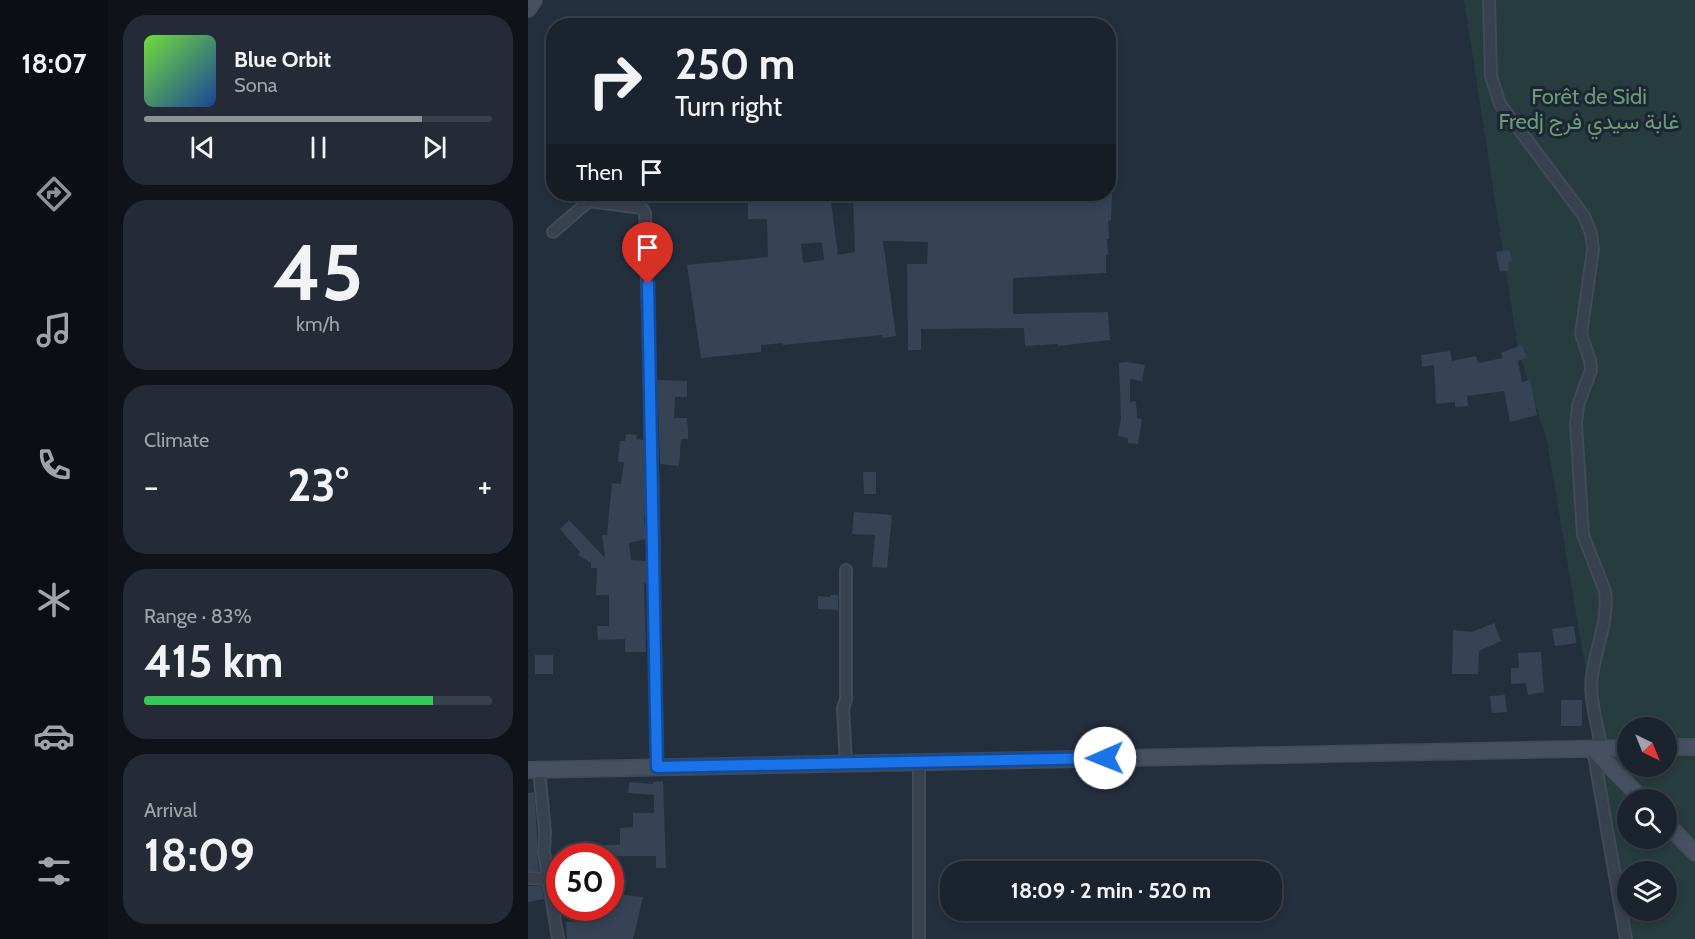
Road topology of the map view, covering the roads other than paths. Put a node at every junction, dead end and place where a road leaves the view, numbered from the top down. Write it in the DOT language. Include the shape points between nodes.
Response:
graph roads {
  1 [pos="534,0"];
  2 [pos="1489,0"];
  3 [pos="528,9"];
  4 [pos="553,232"];
  5 [pos="846,570"];
  6 [pos="1596,745"];
  7 [pos="1617,747"];
  8 [pos="1677,747"];
  9 [pos="1695,747"];
  10 [pos="919,762"];
  11 [pos="846,763"];
  12 [pos="657,767"];
  13 [pos="534,770"];
  14 [pos="1634,789"];
  15 [pos="1677,834"];
  16 [pos="1695,852"];
  17 [pos="546,861"];
  18 [pos="528,878"];
  19 [pos="546,879"];
  20 [pos="556,921"];
  21 [pos="558,939"];
  22 [pos="920,939"];
  23 [pos="1626,939"];
  1 -- 3 [label="main road"];
  2 -- 6 [label="street" via="1491,76 1500,104 1584,216 1591,233 1593,250 1581,334 1591,370 1576,418 1582,526 1606,599 1592,683"];
  4 -- 12 [label="street" via="589,201 642,208 645,213"];
  5 -- 11 [label="street"];
  6 -- 7 [label="main road"];
  6 -- 10 [label="main road"];
  6 -- 14 [label="main road"];
  6 -- 23 [label="street"];
  8 -- 9 [label="main road"];
  10 -- 11 [label="main road"];
  10 -- 22 [label="street"];
  11 -- 12 [label="main road"];
  12 -- 13 [label="main road"];
  13 -- 17 [label="street"];
  15 -- 16 [label="main road"];
  18 -- 19 [label="street"];
  20 -- 21 [label="street"];
}
